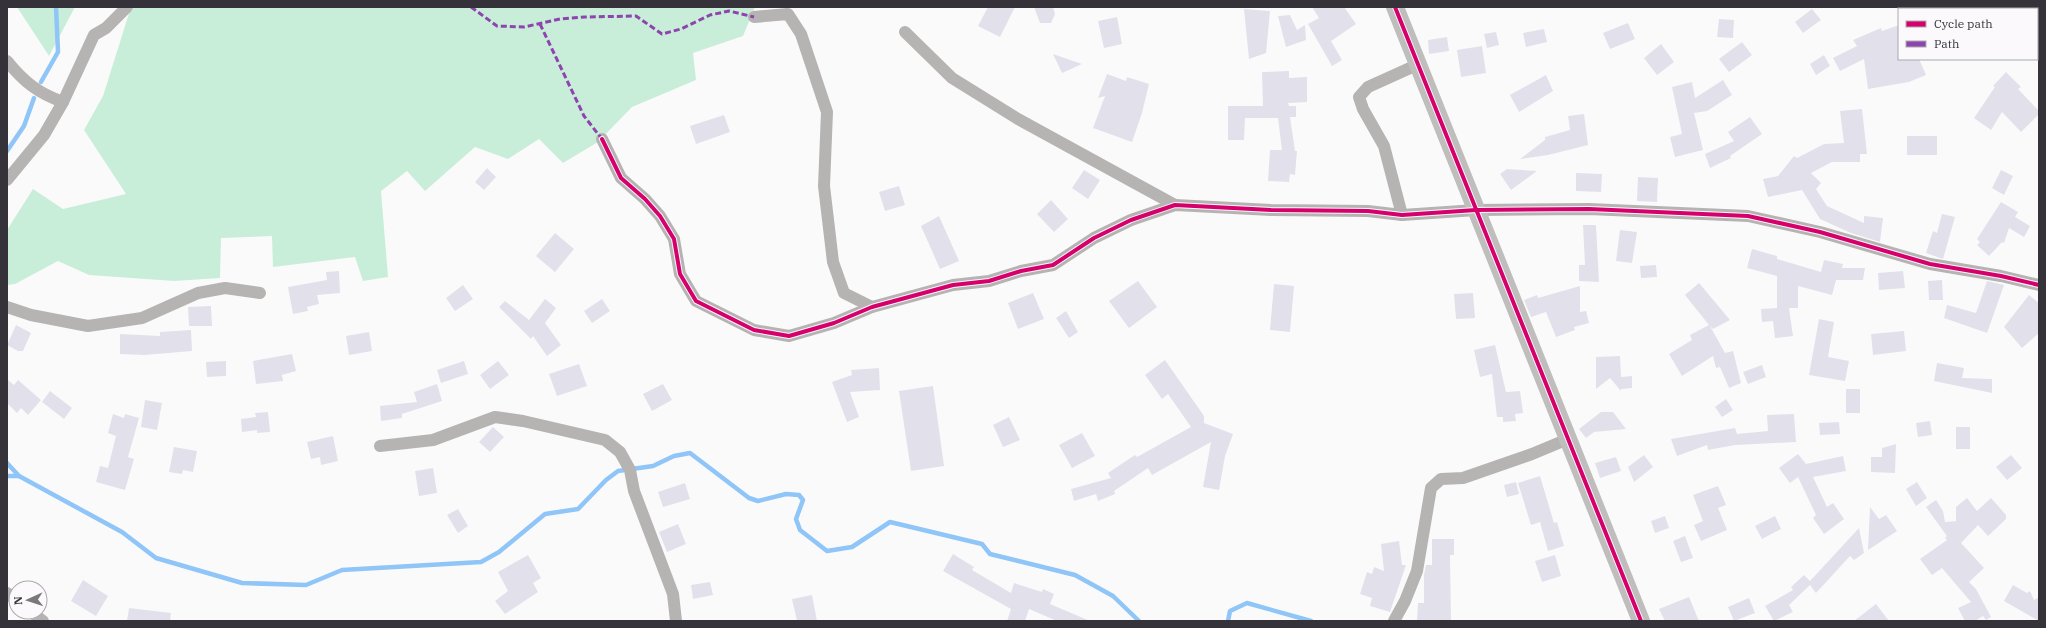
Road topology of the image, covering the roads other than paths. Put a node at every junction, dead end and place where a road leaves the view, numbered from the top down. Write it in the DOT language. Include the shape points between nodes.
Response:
graph roads {
  1 [pos="127,7"];
  2 [pos="1395,7"];
  3 [pos="754,17"];
  4 [pos="905,32"];
  5 [pos="7,61"];
  6 [pos="1419,64"];
  7 [pos="63,102"];
  8 [pos="602,139"];
  9 [pos="7,180"];
  10 [pos="1175,206"];
  11 [pos="1476,210"];
  12 [pos="1402,215"];
  13 [pos="2039,285"];
  14 [pos="260,293"];
  15 [pos="7,307"];
  16 [pos="872,307"];
  17 [pos="1568,439"];
  18 [pos="380,446"];
  19 [pos="676,621"];
  20 [pos="1394,621"];
  21 [pos="1641,621"];
  1 -- 7 [label="street" via="106,28 94,35"];
  2 -- 6 [label="street"];
  3 -- 16 [label="street" via="788,14 801,34 827,112 824,186 833,262 844,293"];
  4 -- 10 [label="street" via="952,78 1018,119"];
  5 -- 7 [label="street" via="32,87"];
  6 -- 11 [label="street"];
  6 -- 12 [label="street" via="1368,87 1359,97 1384,146"];
  7 -- 9 [label="street" via="44,135"];
  8 -- 16 [label="street" via="621,178 660,216 674,239 680,274 696,301 754,330 789,336 834,323"];
  10 -- 12 [label="street" via="1368,211"];
  10 -- 16 [label="street" via="1131,220 1094,238 1053,265 988,281 953,285"];
  11 -- 12 [label="street"];
  11 -- 13 [label="street" via="1589,209 1748,216 1820,232 1930,264"];
  11 -- 17 [label="street"];
  14 -- 15 [label="street" via="225,288 198,293 142,318 88,326 31,315"];
  17 -- 20 [label="street" via="1463,478 1441,479 1431,488 1417,571"];
  17 -- 21 [label="street"];
  18 -- 19 [label="street" via="433,440 495,417 606,440 620,452 630,470 634,491 673,594"];
}
